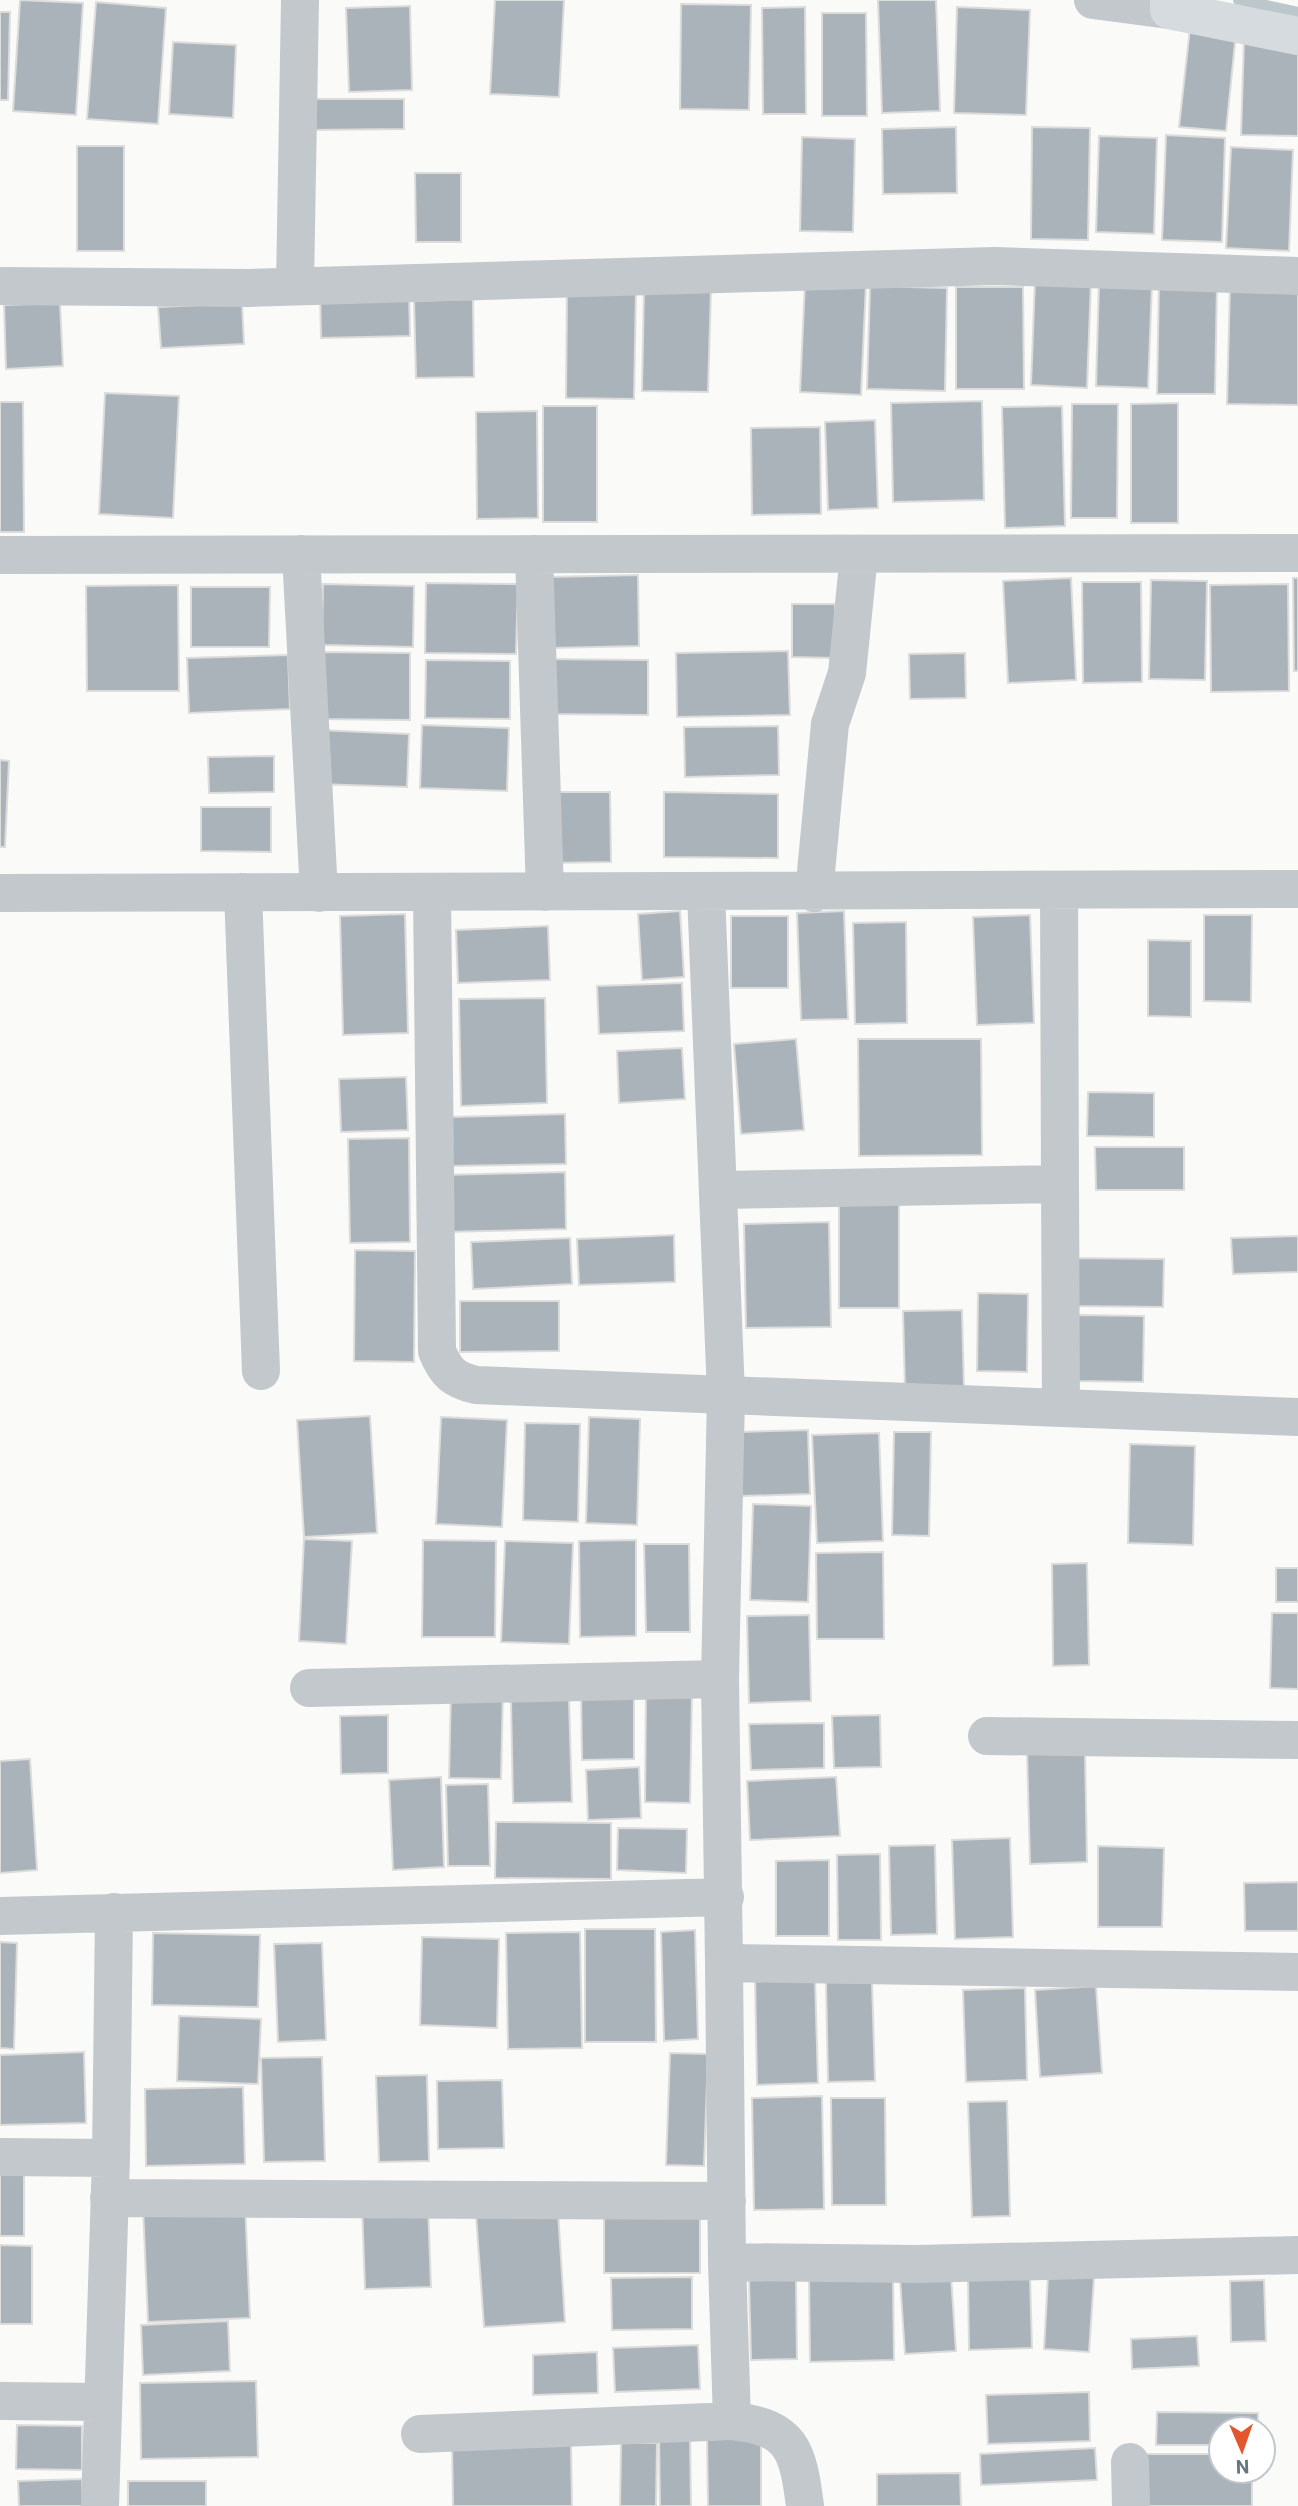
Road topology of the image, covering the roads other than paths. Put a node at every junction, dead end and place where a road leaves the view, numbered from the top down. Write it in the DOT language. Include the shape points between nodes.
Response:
graph roads {
  1 [pos="300,0"];
  2 [pos="1093,0"];
  3 [pos="1169,5"];
  4 [pos="1298,36"];
  5 [pos="1298,276"];
  6 [pos="0,286"];
  7 [pos="295,286"];
  8 [pos="1298,553"];
  9 [pos="301,554"];
  10 [pos="534,554"];
  11 [pos="0,555"];
  12 [pos="859,555"];
  13 [pos="1298,889"];
  14 [pos="1059,890"];
  15 [pos="243,892"];
  16 [pos="319,892"];
  17 [pos="432,892"];
  18 [pos="545,892"];
  19 [pos="706,892"];
  20 [pos="0,893"];
  21 [pos="814,893"];
  22 [pos="1060,1184"];
  23 [pos="719,1189"];
  24 [pos="261,1371"];
  25 [pos="726,1395"];
  26 [pos="1061,1408"];
  27 [pos="1298,1417"];
  28 [pos="720,1679"];
  29 [pos="309,1688"];
  30 [pos="987,1736"];
  31 [pos="1298,1740"];
  32 [pos="725,1896"];
  33 [pos="114,1912"];
  34 [pos="0,1916"];
  35 [pos="724,1963"];
  36 [pos="1298,1972"];
  37 [pos="0,2157"];
  38 [pos="111,2158"];
  39 [pos="109,2198"];
  40 [pos="727,2201"];
  41 [pos="1298,2255"];
  42 [pos="727,2262"];
  43 [pos="0,2400"];
  44 [pos="102,2402"];
  45 [pos="732,2421"];
  46 [pos="420,2434"];
  47 [pos="1130,2462"];
  48 [pos="100,2506"];
  49 [pos="806,2506"];
  50 [pos="1131,2506"];
  1 -- 7 [label="street"];
  2 -- 3 [label="street"];
  3 -- 4 [label="main road"];
  5 -- 7 [label="street" via="995,266"];
  6 -- 7 [label="street"];
  8 -- 12 [label="street"];
  9 -- 10 [label="street"];
  9 -- 11 [label="street"];
  9 -- 16 [label="street"];
  10 -- 12 [label="street"];
  10 -- 18 [label="street"];
  12 -- 21 [label="street" via="847,673 830,724"];
  13 -- 14 [label="street"];
  14 -- 21 [label="street"];
  14 -- 22 [label="street"];
  15 -- 16 [label="street"];
  15 -- 20 [label="street"];
  15 -- 24 [label="street"];
  16 -- 17 [label="street"];
  17 -- 18 [label="street"];
  17 -- 25 [label="street" via="437,1351 443,1367 456,1380 476,1385"];
  18 -- 19 [label="street"];
  19 -- 21 [label="street"];
  19 -- 23 [label="street"];
  22 -- 23 [label="street"];
  22 -- 26 [label="street"];
  23 -- 25 [label="street"];
  25 -- 26 [label="street"];
  25 -- 28 [label="street"];
  26 -- 27 [label="street"];
  28 -- 29 [label="street"];
  28 -- 32 [label="street"];
  30 -- 31 [label="street"];
  32 -- 33 [label="street"];
  32 -- 35 [label="street"];
  33 -- 34 [label="street"];
  33 -- 38 [label="street"];
  35 -- 36 [label="street"];
  35 -- 40 [label="street"];
  37 -- 38 [label="street"];
  38 -- 39 [label="street"];
  39 -- 40 [label="street"];
  39 -- 44 [label="street"];
  40 -- 42 [label="street"];
  41 -- 42 [label="street" via="904,2264"];
  42 -- 45 [label="street"];
  43 -- 44 [label="street"];
  44 -- 48 [label="street"];
  45 -- 46 [label="street"];
  45 -- 49 [label="street" via="762,2424 787,2440 801,2471"];
  47 -- 50 [label="street"];
}
